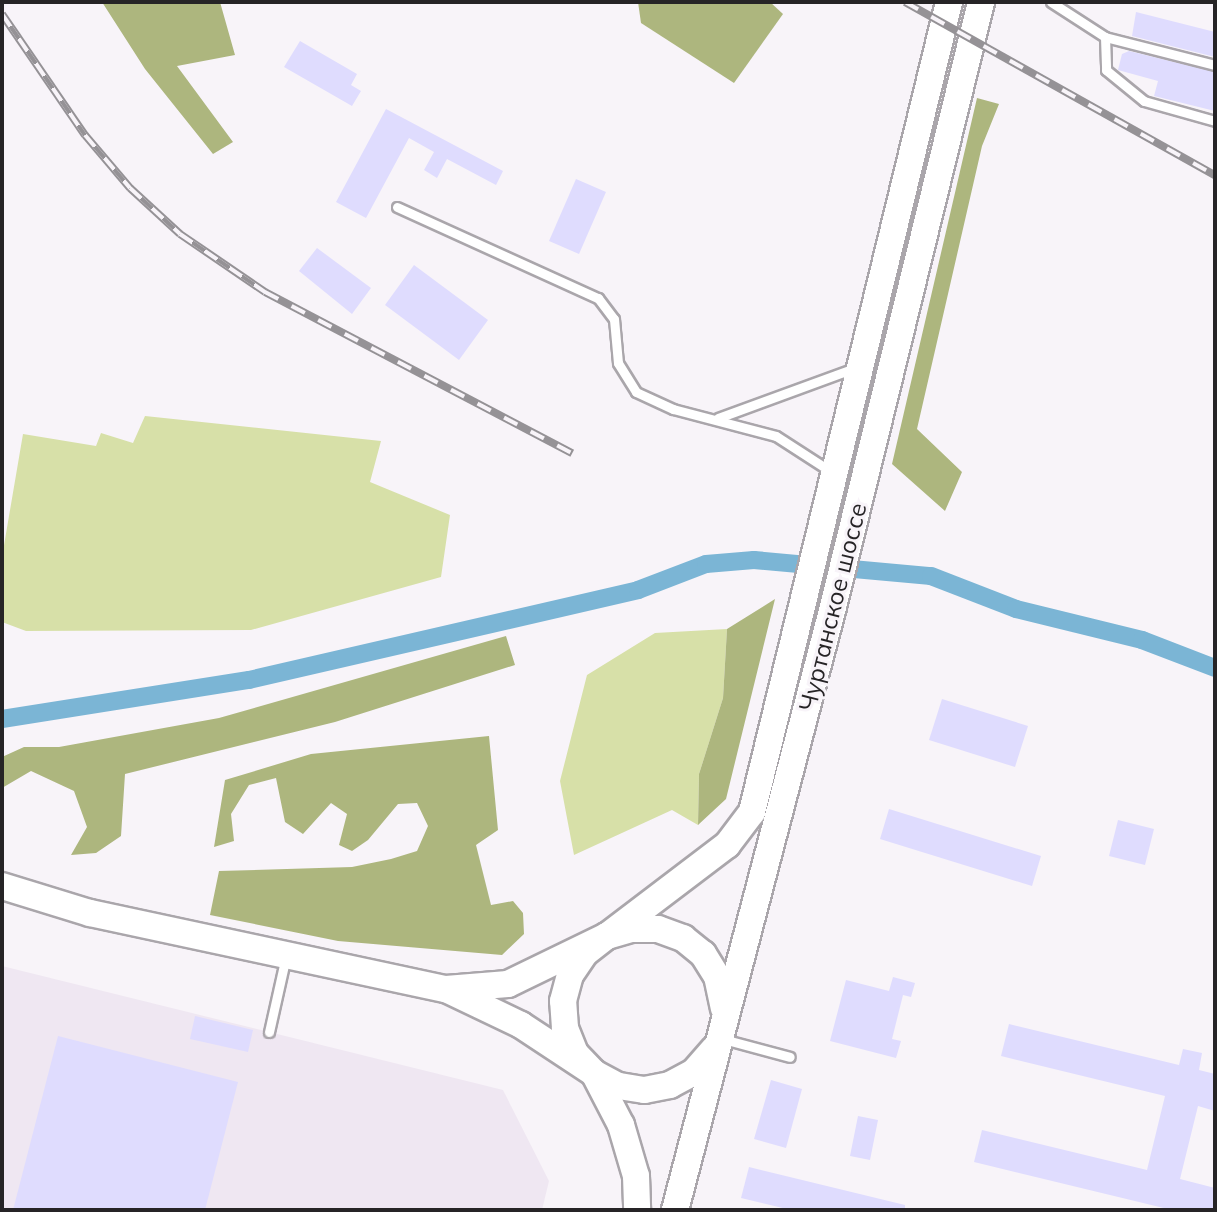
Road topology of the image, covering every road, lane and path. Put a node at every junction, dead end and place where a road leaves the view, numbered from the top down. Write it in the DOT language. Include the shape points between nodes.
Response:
graph roads {
  1 [pos="949,2"];
  2 [pos="981,2"];
  3 [pos="1051,2"];
  4 [pos="1105,37"];
  5 [pos="1215,65"];
  6 [pos="1215,121"];
  7 [pos="397,207"];
  8 [pos="864,363"];
  9 [pos="718,418"];
  10 [pos="836,476"];
  11 [pos="2,886"];
  12 [pos="607,936"];
  13 [pos="286,956"];
  14 [pos="446,989"];
  15 [pos="269,1032"];
  16 [pos="721,1033"];
  17 [pos="790,1057"];
  18 [pos="594,1073"];
  19 [pos="637,1210"];
  20 [pos="675,1210"];
  1 -- 8 [label="street, Чуртанское шоссе"];
  2 -- 16 [label="street, Чуртанское шоссе" via="854,524"];
  3 -- 4 [label="lane"];
  4 -- 5 [label="lane"];
  4 -- 6 [label="lane" via="1106,70 1144,101"];
  7 -- 9 [label="lane" via="598,298 614,319 618,363 636,392 673,409"];
  8 -- 9 [label="lane" via="757,408"];
  8 -- 10 [label="street, Чуртанское шоссе"];
  9 -- 10 [label="lane" via="776,436"];
  10 -- 12 [label="street, Чуртанское шоссе" via="752,812 727,845"];
  11 -- 13 [label="street" via="90,913"];
  12 -- 14 [label="street, Чуртанское шоссе" via="508,984"];
  12 -- 16 [label="street" via="658,929 683,938 703,954 724,1001"];
  12 -- 18 [label="street" via="585,953 570,975 563,1001 570,1041"];
  13 -- 14 [label="street"];
  13 -- 15 [label="lane"];
  14 -- 18 [label="street" via="521,1025"];
  16 -- 17 [label="lane"];
  16 -- 18 [label="street" via="694,1072 670,1085 644,1090 618,1086"];
  16 -- 20 [label="street, Чуртанское шоссе"];
  18 -- 19 [label="street" via="621,1125 636,1176"];
}
